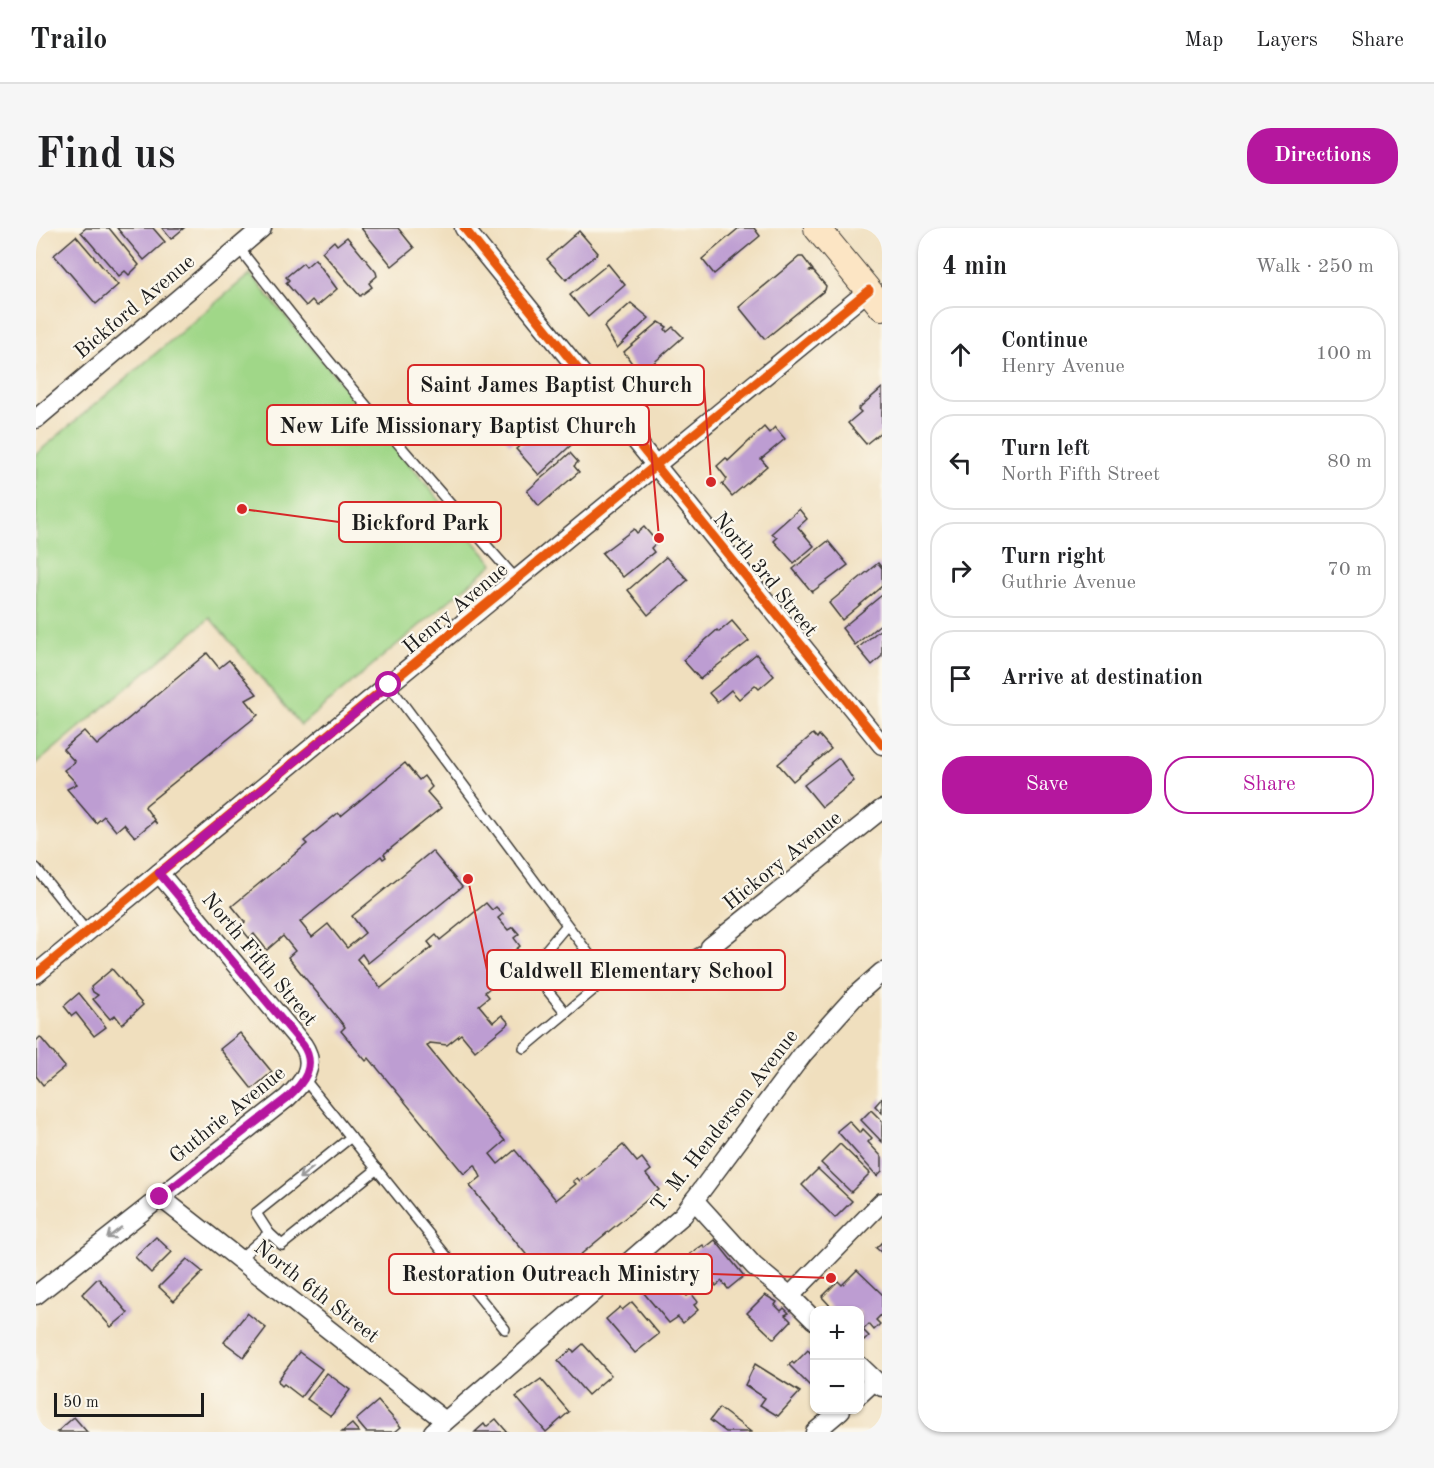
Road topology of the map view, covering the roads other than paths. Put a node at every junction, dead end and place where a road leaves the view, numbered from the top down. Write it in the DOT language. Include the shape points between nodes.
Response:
graph roads {
  1 [pos="262,228"];
  2 [pos="464,228"];
  3 [pos="817,228"];
  4 [pos="239,248"];
  5 [pos="875,298"];
  6 [pos="36,419"];
  7 [pos="654,466"];
  8 [pos="517,580"];
  9 [pos="389,685"];
  10 [pos="882,745"];
  11 [pos="882,809"];
  12 [pos="36,868"];
  13 [pos="159,873"];
  14 [pos="567,925"];
  15 [pos="87,932"];
  16 [pos="710,947"];
  17 [pos="616,971"];
  18 [pos="882,972"];
  19 [pos="36,974"];
  20 [pos="566,1013"];
  21 [pos="524,1048"];
  22 [pos="305,1080"];
  23 [pos="351,1137"];
  24 [pos="377,1169"];
  25 [pos="160,1197"];
  26 [pos="694,1200"];
  27 [pos="882,1202"];
  28 [pos="268,1233"];
  29 [pos="239,1259"];
  30 [pos="36,1295"];
  31 [pos="790,1296"];
  32 [pos="810,1316"];
  33 [pos="505,1329"];
  34 [pos="864,1370"];
  35 [pos="878,1384"];
  36 [pos="864,1392"];
  37 [pos="836,1414"];
  38 [pos="439,1426"];
  39 [pos="815,1432"];
  1 -- 4 [label="street, Bickford Avenue"];
  2 -- 7 [label="street, North 3rd Street"];
  3 -- 5 [label="main road"];
  4 -- 6 [label="street, Bickford Avenue"];
  4 -- 8 [label="lane" via="400,447"];
  5 -- 7 [label="street, Henry Avenue"];
  7 -- 8 [label="street, Henry Avenue"];
  7 -- 10 [label="street, North 3rd Street"];
  8 -- 9 [label="street, Henry Avenue"];
  9 -- 13 [label="street, Henry Avenue"];
  9 -- 14 [label="lane"];
  11 -- 16 [label="street, Hickory Avenue"];
  12 -- 15 [label="lane"];
  13 -- 15 [label="street, Henry Avenue"];
  13 -- 22 [label="street, North Fifth Street" via="303,1045 310,1062"];
  14 -- 17 [label="lane" via="597,965"];
  14 -- 20 [label="lane" via="530,969"];
  15 -- 19 [label="street, Henry Avenue"];
  16 -- 17 [label="lane" via="662,972 626,975"];
  17 -- 20 [label="lane"];
  18 -- 26 [label="street, T. M. Henderson Avenue" via="803,1054"];
  20 -- 21 [label="lane"];
  22 -- 23 [label="lane"];
  22 -- 25 [label="street, Guthrie Avenue"];
  23 -- 24 [label="lane"];
  23 -- 28 [label="lane, one-way" via="256,1213"];
  24 -- 28 [label="lane" via="282,1245"];
  24 -- 33 [label="lane"];
  25 -- 29 [label="street, North 6th Street"];
  25 -- 30 [label="street, Guthrie Avenue, one-way"];
  26 -- 31 [label="street" via="754,1266"];
  26 -- 38 [label="street, T. M. Henderson Avenue" via="684,1215 648,1248"];
  27 -- 31 [label="street"];
  28 -- 29 [label="lane"];
  29 -- 38 [label="street, North 6th Street"];
  31 -- 32 [label="street"];
  34 -- 35 [label="street"];
  35 -- 36 [label="street"];
  37 -- 39 [label="street"];
}
